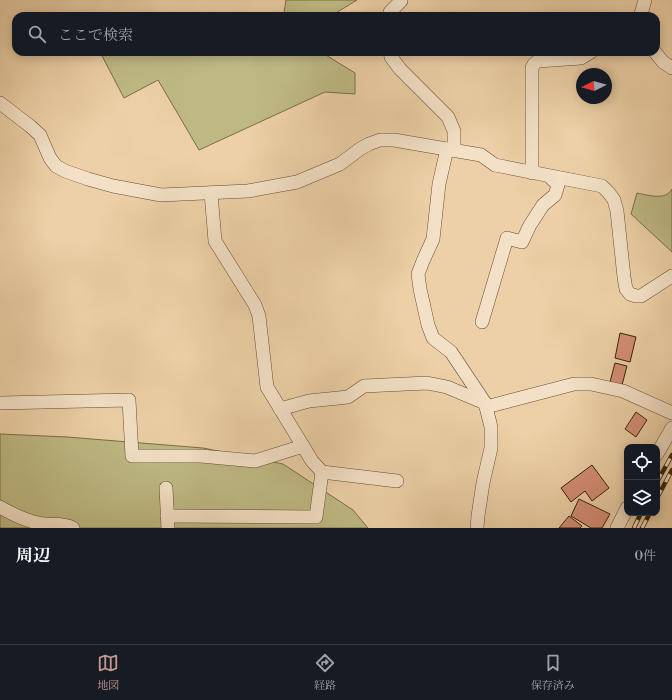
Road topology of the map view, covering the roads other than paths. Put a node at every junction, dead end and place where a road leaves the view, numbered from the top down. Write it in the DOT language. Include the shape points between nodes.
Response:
graph roads {
  1 [pos="402,0"];
  2 [pos="645,0"];
  3 [pos="390,12"];
  4 [pos="642,12"];
  5 [pos="391,56"];
  6 [pos="584,56"];
  7 [pos="658,56"];
  8 [pos="672,68"];
  9 [pos="0,103"];
  10 [pos="451,150"];
  11 [pos="532,173"];
  12 [pos="549,176"];
  13 [pos="211,192"];
  14 [pos="672,276"];
  15 [pos="482,322"];
  16 [pos="0,403"];
  17 [pos="486,405"];
  18 [pos="280,409"];
  19 [pos="672,413"];
  20 [pos="672,428"];
  21 [pos="303,446"];
  22 [pos="660,449"];
  23 [pos="322,472"];
  24 [pos="397,481"];
  25 [pos="166,488"];
  26 [pos="0,507"];
  27 [pos="624,514"];
  28 [pos="167,522"];
  29 [pos="73,528"];
  30 [pos="477,528"];
  31 [pos="617,528"];
  1 -- 3 [label="street"];
  2 -- 4 [label="street"];
  5 -- 10 [label="street" via="400,69 448,117 454,131"];
  6 -- 11 [label="street" via="538,61 532,68"];
  7 -- 8 [label="street"];
  9 -- 13 [label="street" via="40,135 50,158 56,166 65,171 113,186 161,195"];
  10 -- 11 [label="street" via="481,155 495,165"];
  10 -- 13 [label="street" via="380,140 364,146 340,164 297,182 248,191"];
  10 -- 17 [label="street" via="439,184 433,239 418,274 420,289 433,338 451,352"];
  11 -- 12 [label="street"];
  12 -- 14 [label="street" via="602,186 609,192 617,211 624,277 626,289 630,294 641,296"];
  12 -- 15 [label="street" via="558,185 555,195 543,205 522,242 507,238"];
  13 -- 18 [label="street" via="215,241 255,305 259,316 267,387"];
  16 -- 21 [label="street" via="129,400 132,456 201,456 255,460"];
  17 -- 18 [label="street" via="448,386 427,383 364,386 348,397"];
  17 -- 19 [label="street" via="574,384 591,384 624,391"];
  17 -- 30 [label="street" via="491,427 491,448"];
  18 -- 21 [label="street"];
  20 -- 22 [label="street"];
  21 -- 23 [label="street"];
  23 -- 24 [label="street"];
  23 -- 28 [label="street" via="316,517"];
  25 -- 28 [label="street"];
  26 -- 29 [label="street" via="39,523 66,524"];
  27 -- 31 [label="street"];
}
